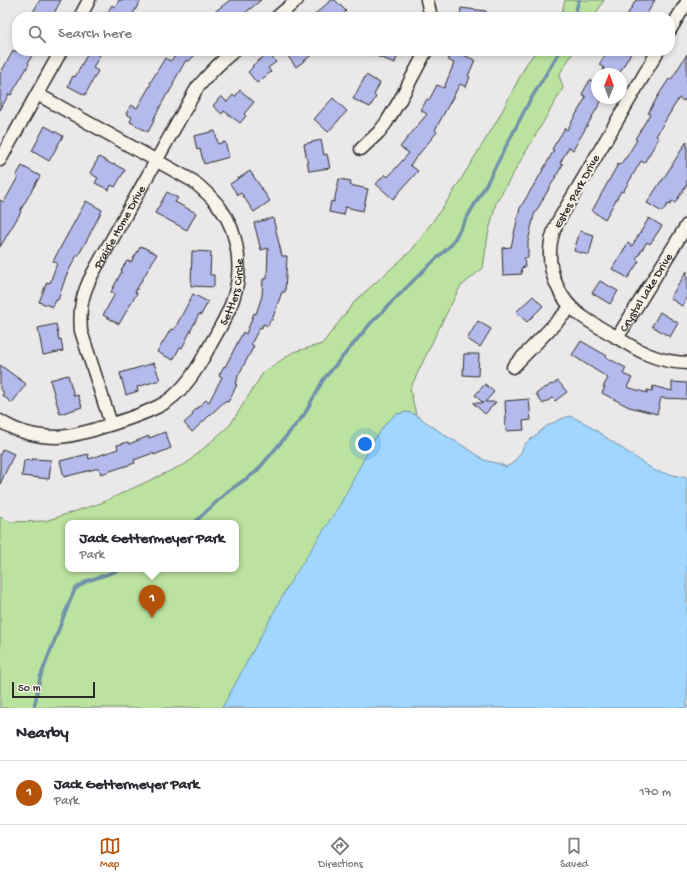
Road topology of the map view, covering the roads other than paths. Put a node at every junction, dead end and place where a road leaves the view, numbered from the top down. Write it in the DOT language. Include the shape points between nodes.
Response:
graph roads {
  1 [pos="89,0"];
  2 [pos="297,0"];
  3 [pos="427,0"];
  4 [pos="687,2"];
  5 [pos="83,12"];
  6 [pos="283,12"];
  7 [pos="430,12"];
  8 [pos="675,22"];
  9 [pos="58,56"];
  10 [pos="227,56"];
  11 [pos="423,56"];
  12 [pos="655,56"];
  13 [pos="37,94"];
  14 [pos="362,149"];
  15 [pos="0,160"];
  16 [pos="156,161"];
  17 [pos="687,225"];
  18 [pos="571,307"];
  19 [pos="617,338"];
  20 [pos="687,362"];
  21 [pos="513,367"];
  22 [pos="0,421"];
  23 [pos="111,424"];
  1 -- 5 [label="street"];
  2 -- 6 [label="street"];
  3 -- 7 [label="street"];
  4 -- 8 [label="street"];
  9 -- 13 [label="street"];
  10 -- 16 [label="street, Prairie Home Drive" via="197,88"];
  11 -- 14 [label="street" via="386,123"];
  12 -- 18 [label="street, Estes Park Drive" via="557,223 552,236 551,268 562,295"];
  13 -- 15 [label="street"];
  13 -- 16 [label="street, Settlers Circle"];
  16 -- 23 [label="street, Prairie Home Drive" via="87,284 82,300 81,331"];
  16 -- 23 [label="street, Settlers Circle" via="193,181 222,210 236,244 238,277 226,315 189,381 160,406"];
  17 -- 19 [label="street, Crystal Lake Drive"];
  18 -- 19 [label="street, Estes Park Drive" via="579,315"];
  18 -- 21 [label="street"];
  19 -- 20 [label="street, Estes Park Drive" via="653,357"];
  22 -- 23 [label="street, Settlers Circle" via="23,432 59,437"];
}
